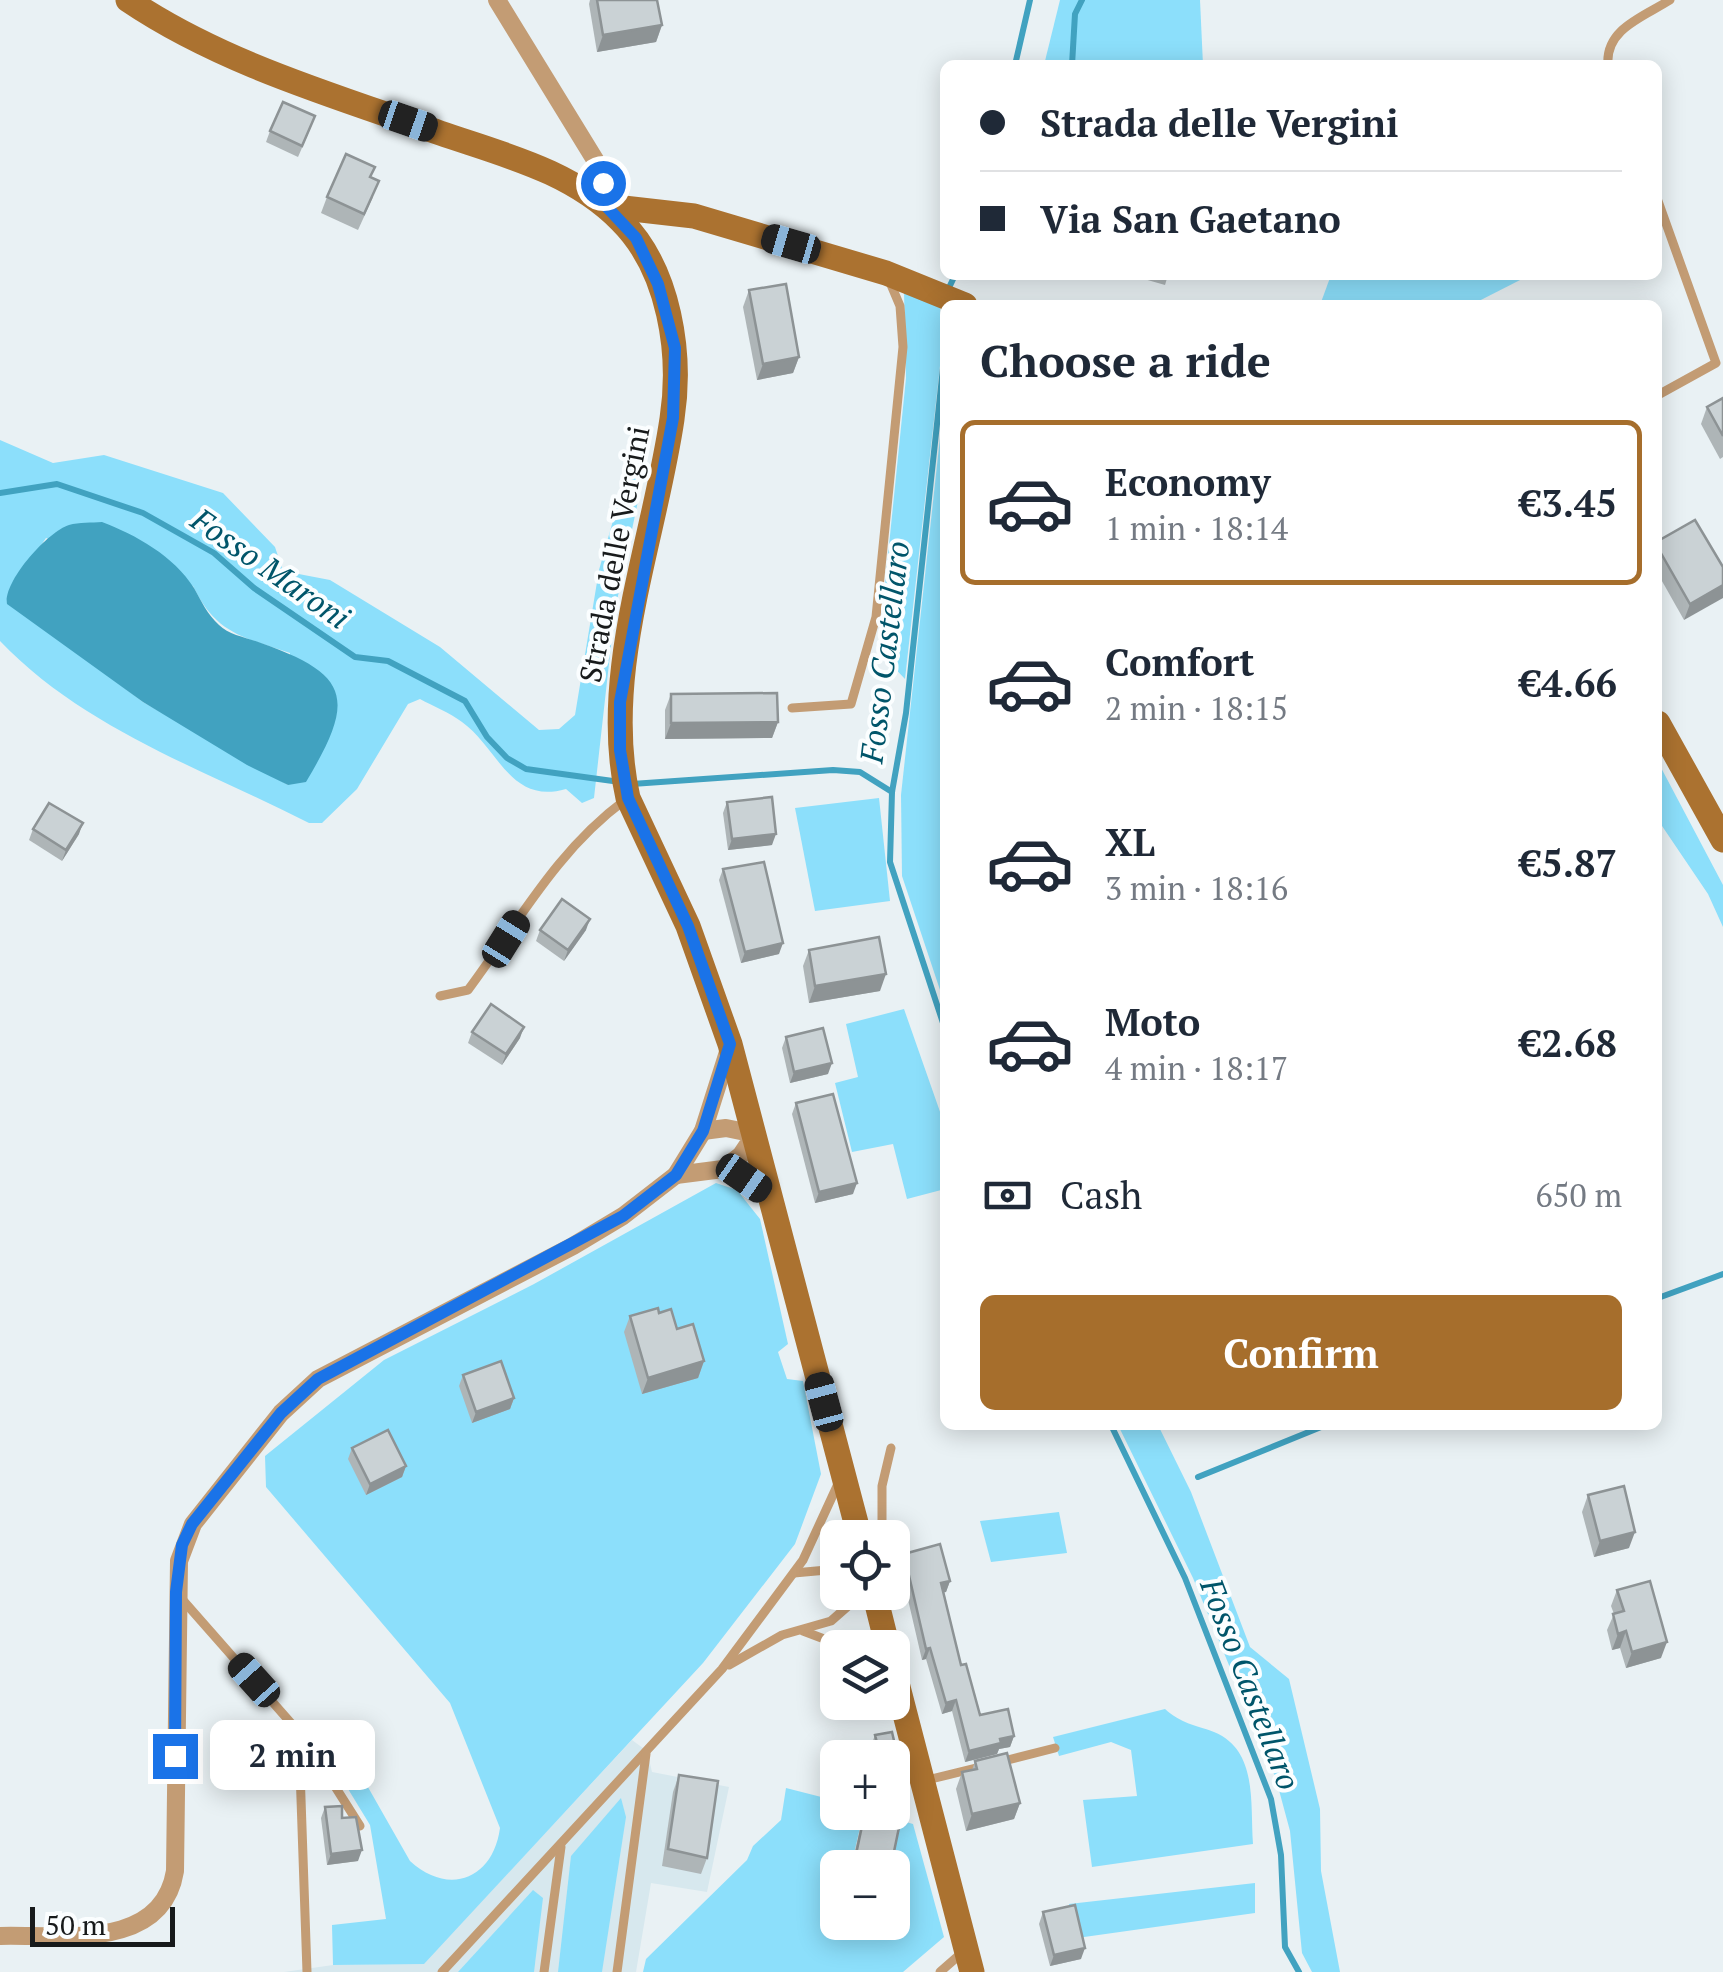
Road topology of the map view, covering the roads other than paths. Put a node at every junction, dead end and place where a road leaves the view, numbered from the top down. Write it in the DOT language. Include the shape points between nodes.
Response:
graph roads {
  1 [pos="128,0"];
  2 [pos="497,0"];
  3 [pos="1670,0"];
  4 [pos="1608,60"];
  5 [pos="606,206"];
  6 [pos="1662,212"];
  7 [pos="886,273"];
  8 [pos="953,300"];
  9 [pos="1662,394"];
  10 [pos="792,708"];
  11 [pos="1662,730"];
  12 [pos="628,798"];
  13 [pos="1723,840"];
  14 [pos="440,996"];
  15 [pos="730,1044"];
  16 [pos="703,1131"];
  17 [pos="755,1134"];
  18 [pos="723,1169"];
  19 [pos="676,1175"];
  20 [pos="771,1197"];
  21 [pos="891,1448"];
  22 [pos="843,1472"];
  23 [pos="855,1520"];
  24 [pos="882,1520"];
  25 [pos="820,1571"];
  26 [pos="794,1573"];
  27 [pos="176,1592"];
  28 [pos="844,1610"];
  29 [pos="804,1632"];
  30 [pos="820,1638"];
  31 [pos="722,1668"];
  32 [pos="906,1720"];
  33 [pos="305,1739"];
  34 [pos="1055,1748"];
  35 [pos="646,1751"];
  36 [pos="922,1781"];
  37 [pos="360,1826"];
  38 [pos="561,1844"];
  39 [pos="0,1936"];
  40 [pos="969,1961"];
  41 [pos="307,1972"];
  42 [pos="442,1972"];
  43 [pos="544,1972"];
  44 [pos="616,1972"];
  45 [pos="940,1972"];
  1 -- 5 [label="main road, Strada delle Vergini" via="246,61 541,168"];
  2 -- 5 [label="street" via="597,163"];
  3 -- 4 [label="lane" via="1614,35"];
  5 -- 7 [label="main road" via="694,216"];
  5 -- 12 [label="main road, Strada delle Vergini" via="646,258 675,348 673,418 620,702"];
  6 -- 9 [label="lane" via="1716,363"];
  7 -- 8 [label="main road"];
  7 -- 10 [label="lane" via="900,306 902,347 870,649 851,704"];
  11 -- 13 [label="main road"];
  12 -- 14 [label="lane" via="548,873 468,990"];
  12 -- 15 [label="main road, Strada delle Vergini" via="688,926"];
  15 -- 16 [label="street"];
  15 -- 17 [label="main road, Strada delle Vergini"];
  16 -- 17 [label="street"];
  16 -- 19 [label="street"];
  17 -- 18 [label="street"];
  17 -- 20 [label="main road, Strada delle Vergini"];
  18 -- 19 [label="street"];
  18 -- 20 [label="street"];
  19 -- 27 [label="street" via="573,1246 318,1379 281,1413 192,1524"];
  20 -- 22 [label="main road, Strada delle Vergini"];
  21 -- 24 [label="lane"];
  22 -- 23 [label="main road, Strada delle Vergini"];
  22 -- 26 [label="lane"];
  25 -- 26 [label="lane"];
  26 -- 31 [label="lane"];
  27 -- 33 [label="lane"];
  27 -- 39 [label="street" via="170,1889 149,1916 124,1932"];
  28 -- 29 [label="lane"];
  29 -- 30 [label="lane"];
  29 -- 31 [label="lane" via="782,1635"];
  31 -- 35 [label="lane"];
  32 -- 36 [label="main road"];
  33 -- 37 [label="lane"];
  33 -- 41 [label="lane" via="300,1770"];
  34 -- 36 [label="lane"];
  35 -- 38 [label="lane"];
  35 -- 44 [label="lane"];
  36 -- 40 [label="main road"];
  38 -- 42 [label="lane"];
  38 -- 43 [label="lane"];
  40 -- 45 [label="lane"];
}
